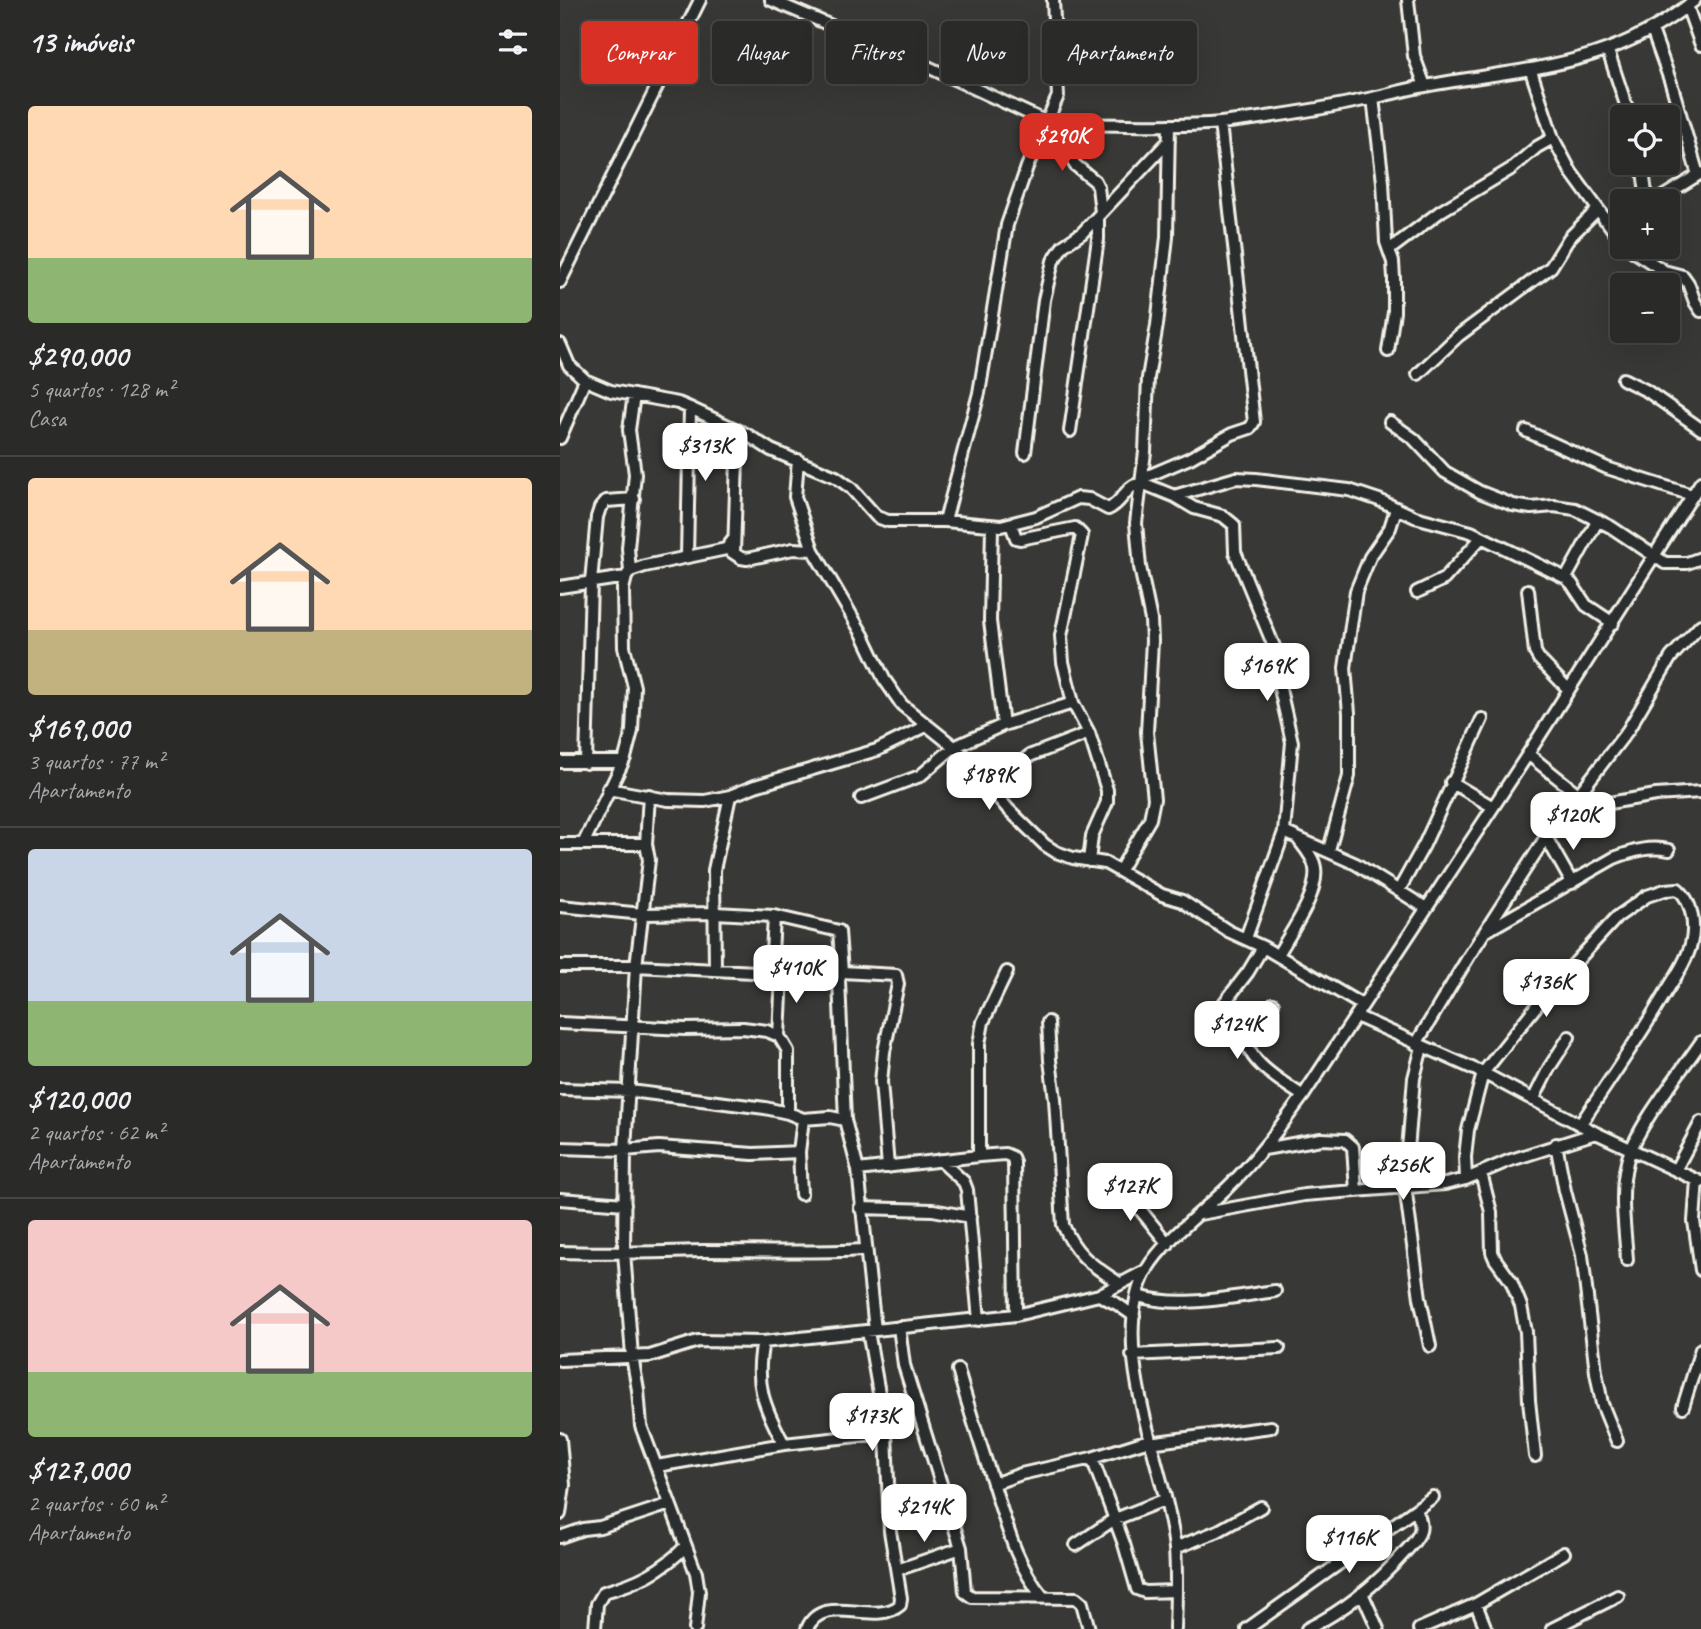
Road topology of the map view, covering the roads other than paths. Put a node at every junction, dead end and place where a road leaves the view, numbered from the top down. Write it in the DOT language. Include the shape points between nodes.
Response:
graph roads {
  1 [pos="700,0"];
  2 [pos="771,0"];
  3 [pos="1053,0"];
  4 [pos="1408,0"];
  5 [pos="1691,3"];
  6 [pos="1652,30"];
  7 [pos="1701,45"];
  8 [pos="1608,51"];
  9 [pos="1531,71"];
  10 [pos="1425,86"];
  11 [pos="1373,98"];
  12 [pos="1626,105"];
  13 [pos="1047,122"];
  14 [pos="1220,123"];
  15 [pos="1061,125"];
  16 [pos="1169,125"];
  17 [pos="1553,138"];
  18 [pos="1169,141"];
  19 [pos="1700,174"];
  20 [pos="1676,189"];
  21 [pos="1100,214"];
  22 [pos="1600,214"];
  23 [pos="1610,215"];
  24 [pos="1610,227"];
  25 [pos="1389,250"];
  26 [pos="1646,259"];
  27 [pos="560,282"];
  28 [pos="1701,311"];
  29 [pos="560,344"];
  30 [pos="1388,351"];
  31 [pos="1418,374"];
  32 [pos="1623,379"];
  33 [pos="585,380"];
  34 [pos="634,395"];
  35 [pos="691,408"];
  36 [pos="1390,422"];
  37 [pos="726,425"];
  38 [pos="1701,429"];
  39 [pos="1070,430"];
  40 [pos="1526,430"];
  41 [pos="560,438"];
  42 [pos="1025,453"];
  43 [pos="798,460"];
  44 [pos="1142,481"];
  45 [pos="1701,482"];
  46 [pos="1692,495"];
  47 [pos="1174,496"];
  48 [pos="634,499"];
  49 [pos="1396,509"];
  50 [pos="945,520"];
  51 [pos="1598,520"];
  52 [pos="1011,524"];
  53 [pos="992,527"];
  54 [pos="1481,538"];
  55 [pos="731,547"];
  56 [pos="813,550"];
  57 [pos="687,557"];
  58 [pos="1654,557"];
  59 [pos="1701,558"];
  60 [pos="628,574"];
  61 [pos="1566,578"];
  62 [pos="591,582"];
  63 [pos="560,587"];
  64 [pos="1528,590"];
  65 [pos="1417,592"];
  66 [pos="1613,622"];
  67 [pos="1701,625"];
  68 [pos="1569,690"];
  69 [pos="1073,703"];
  70 [pos="1482,719"];
  71 [pos="1003,725"];
  72 [pos="926,726"];
  73 [pos="1089,733"];
  74 [pos="954,747"];
  75 [pos="1528,754"];
  76 [pos="560,762"];
  77 [pos="621,762"];
  78 [pos="586,763"];
  79 [pos="1451,782"];
  80 [pos="608,789"];
  81 [pos="989,789"];
  82 [pos="1701,792"];
  83 [pos="649,795"];
  84 [pos="1579,795"];
  85 [pos="730,796"];
  86 [pos="860,798"];
  87 [pos="1493,807"];
  88 [pos="1568,810"];
  89 [pos="1284,832"];
  90 [pos="1546,837"];
  91 [pos="1298,839"];
  92 [pos="560,844"];
  93 [pos="583,844"];
  94 [pos="646,844"];
  95 [pos="1329,850"];
  96 [pos="1669,850"];
  97 [pos="1089,861"];
  98 [pos="1119,870"];
  99 [pos="1573,883"];
  100 [pos="1399,890"];
  101 [pos="1701,896"];
  102 [pos="1688,900"];
  103 [pos="560,906"];
  104 [pos="1426,908"];
  105 [pos="715,913"];
  106 [pos="643,914"];
  107 [pos="774,916"];
  108 [pos="1697,926"];
  109 [pos="1486,931"];
  110 [pos="1246,938"];
  111 [pos="1263,947"];
  112 [pos="1278,955"];
  113 [pos="560,966"];
  114 [pos="636,966"];
  115 [pos="715,970"];
  116 [pos="842,972"];
  117 [pos="1007,972"];
  118 [pos="776,973"];
  119 [pos="1273,1004"];
  120 [pos="1362,1005"];
  121 [pos="1356,1016"];
  122 [pos="1211,1020"];
  123 [pos="1048,1022"];
  124 [pos="560,1023"];
  125 [pos="633,1026"];
  126 [pos="779,1036"];
  127 [pos="1569,1037"];
  128 [pos="1701,1042"];
  129 [pos="1419,1046"];
  130 [pos="1483,1073"];
  131 [pos="560,1089"];
  132 [pos="629,1091"];
  133 [pos="1303,1096"];
  134 [pos="1533,1100"];
  135 [pos="788,1113"];
  136 [pos="803,1119"];
  137 [pos="845,1120"];
  138 [pos="1701,1122"];
  139 [pos="1580,1125"];
  140 [pos="1596,1133"];
  141 [pos="1556,1144"];
  142 [pos="560,1148"];
  143 [pos="1631,1148"];
  144 [pos="1264,1149"];
  145 [pos="625,1150"];
  146 [pos="799,1152"];
  147 [pos="979,1156"];
  148 [pos="940,1160"];
  149 [pos="888,1167"];
  150 [pos="1676,1169"];
  151 [pos="858,1170"];
  152 [pos="1481,1173"];
  153 [pos="1466,1179"];
  154 [pos="1117,1181"];
  155 [pos="1699,1181"];
  156 [pos="1405,1186"];
  157 [pos="1356,1191"];
  158 [pos="801,1194"];
  159 [pos="560,1199"];
  160 [pos="625,1204"];
  161 [pos="860,1208"];
  162 [pos="1197,1214"];
  163 [pos="970,1217"];
  164 [pos="1168,1244"];
  165 [pos="865,1250"];
  166 [pos="560,1252"];
  167 [pos="624,1252"];
  168 [pos="1627,1260"];
  169 [pos="1147,1269"];
  170 [pos="1701,1270"];
  171 [pos="1119,1283"];
  172 [pos="1275,1291"];
  173 [pos="1099,1295"];
  174 [pos="1138,1296"];
  175 [pos="1016,1315"];
  176 [pos="1134,1316"];
  177 [pos="979,1320"];
  178 [pos="899,1327"];
  179 [pos="871,1330"];
  180 [pos="763,1342"];
  181 [pos="1430,1346"];
  182 [pos="1279,1348"];
  183 [pos="1701,1349"];
  184 [pos="1132,1355"];
  185 [pos="632,1356"];
  186 [pos="560,1360"];
  187 [pos="958,1370"];
  188 [pos="1684,1408"];
  189 [pos="1270,1427"];
  190 [pos="886,1433"];
  191 [pos="560,1439"];
  192 [pos="1149,1441"];
  193 [pos="1617,1441"];
  194 [pos="784,1444"];
  195 [pos="1535,1456"];
  196 [pos="1092,1458"];
  197 [pos="657,1466"];
  198 [pos="993,1484"];
  199 [pos="1433,1497"];
  200 [pos="1164,1500"];
  201 [pos="670,1504"];
  202 [pos="1261,1507"];
  203 [pos="1416,1510"];
  204 [pos="560,1514"];
  205 [pos="1113,1520"];
  206 [pos="560,1537"];
  207 [pos="1076,1545"];
  208 [pos="686,1546"];
  209 [pos="961,1548"];
  210 [pos="1175,1548"];
  211 [pos="1564,1553"];
  212 [pos="897,1570"];
  213 [pos="1176,1591"];
  214 [pos="1362,1593"];
  215 [pos="1618,1596"];
  216 [pos="1042,1597"];
  217 [pos="1476,1604"];
  218 [pos="595,1629"];
  219 [pos="695,1629"];
  220 [pos="807,1629"];
  221 [pos="1089,1629"];
  222 [pos="1175,1629"];
  223 [pos="1247,1629"];
  224 [pos="1307,1629"];
  225 [pos="1378,1629"];
  226 [pos="1419,1629"];
  227 [pos="1486,1629"];
  228 [pos="1552,1629"];
  1 -- 27 [label="street"];
  2 -- 13 [label="street"];
  3 -- 13 [label="street" via="1058,96"];
  4 -- 10 [label="street" via="1414,56"];
  5 -- 6 [label="street"];
  5 -- 7 [label="street"];
  6 -- 8 [label="street"];
  6 -- 19 [label="street"];
  8 -- 9 [label="street"];
  8 -- 12 [label="street"];
  9 -- 10 [label="street"];
  9 -- 17 [label="street"];
  10 -- 11 [label="street"];
  11 -- 14 [label="street"];
  11 -- 25 [label="street"];
  13 -- 15 [label="street"];
  13 -- 50 [label="street" via="1007,225 979,393"];
  14 -- 16 [label="street"];
  14 -- 44 [label="street" via="1254,422"];
  15 -- 16 [label="street"];
  15 -- 21 [label="street" via="1075,165 1098,187"];
  16 -- 18 [label="street"];
  17 -- 22 [label="street"];
  17 -- 25 [label="street"];
  18 -- 21 [label="street"];
  18 -- 44 [label="street" via="1167,237 1148,378"];
  19 -- 20 [label="street"];
  21 -- 39 [label="street"];
  21 -- 42 [label="street" via="1063,246 1053,261"];
  22 -- 23 [label="street"];
  22 -- 24 [label="street"];
  22 -- 31 [label="street" via="1569,238 1551,267 1458,336"];
  25 -- 30 [label="street" via="1394,312"];
  26 -- 28 [label="street" via="1683,276"];
  29 -- 33 [label="street" via="569,365"];
  32 -- 38 [label="street"];
  33 -- 34 [label="street"];
  33 -- 41 [label="street"];
  34 -- 35 [label="street"];
  34 -- 48 [label="street" via="629,430"];
  35 -- 37 [label="street"];
  35 -- 57 [label="street"];
  36 -- 51 [label="street" via="1414,439 1445,472 1480,492 1513,505 1575,509"];
  37 -- 43 [label="street"];
  37 -- 55 [label="street" via="737,459 736,526"];
  40 -- 46 [label="street" via="1607,468"];
  43 -- 50 [label="street" via="844,482 877,517 888,521"];
  43 -- 56 [label="street" via="795,497"];
  44 -- 47 [label="street"];
  44 -- 52 [label="street" via="1108,509 1078,498"];
  44 -- 98 [label="street" via="1136,523 1151,620 1147,732 1154,799 1150,819"];
  45 -- 46 [label="street"];
  46 -- 58 [label="street"];
  47 -- 49 [label="street" via="1225,480 1256,479 1349,491"];
  47 -- 89 [label="street" via="1234,525 1235,552 1280,661 1280,689 1293,742"];
  48 -- 60 [label="street"];
  48 -- 62 [label="street" via="606,501 600,508"];
  49 -- 54 [label="street"];
  49 -- 95 [label="street" via="1356,591 1345,668 1349,776"];
  50 -- 53 [label="street"];
  51 -- 58 [label="street"];
  51 -- 61 [label="street"];
  52 -- 53 [label="street"];
  52 -- 69 [label="street" via="1020,539 1075,528 1082,535 1061,636"];
  53 -- 71 [label="street" via="990,621"];
  54 -- 61 [label="street"];
  54 -- 65 [label="street" via="1444,579"];
  55 -- 56 [label="street" via="747,559 793,549"];
  55 -- 57 [label="street"];
  56 -- 72 [label="street" via="894,694"];
  57 -- 60 [label="street"];
  58 -- 59 [label="street" via="1674,564"];
  58 -- 66 [label="street"];
  60 -- 62 [label="street"];
  60 -- 77 [label="street" via="623,589 624,647 635,704 629,748"];
  61 -- 66 [label="street" via="1586,605"];
  62 -- 63 [label="street"];
  62 -- 78 [label="street"];
  64 -- 68 [label="street" via="1535,652"];
  66 -- 68 [label="street"];
  67 -- 84 [label="street" via="1671,657 1628,730"];
  68 -- 75 [label="street"];
  69 -- 71 [label="street"];
  69 -- 73 [label="street"];
  70 -- 79 [label="street"];
  71 -- 74 [label="street"];
  72 -- 74 [label="street"];
  72 -- 85 [label="street" via="877,750"];
  73 -- 81 [label="street" via="1029,756"];
  73 -- 97 [label="street" via="1107,790"];
  74 -- 81 [label="street"];
  74 -- 86 [label="street" via="920,776"];
  75 -- 84 [label="street"];
  75 -- 87 [label="street"];
  76 -- 78 [label="street"];
  77 -- 78 [label="street"];
  77 -- 80 [label="street"];
  79 -- 87 [label="street"];
  79 -- 100 [label="street"];
  80 -- 83 [label="street"];
  80 -- 93 [label="street"];
  81 -- 97 [label="street" via="1045,845"];
  82 -- 88 [label="street"];
  83 -- 85 [label="street" via="686,802"];
  83 -- 94 [label="street"];
  84 -- 88 [label="street"];
  85 -- 105 [label="street" via="714,870"];
  87 -- 104 [label="street"];
  88 -- 90 [label="street"];
  89 -- 91 [label="street"];
  89 -- 110 [label="street"];
  90 -- 99 [label="street"];
  90 -- 109 [label="street"];
  91 -- 95 [label="street"];
  91 -- 112 [label="street" via="1314,863 1313,889"];
  92 -- 93 [label="street"];
  93 -- 94 [label="street"];
  94 -- 106 [label="street" via="649,860"];
  95 -- 100 [label="street"];
  96 -- 99 [label="street" via="1632,851"];
  97 -- 98 [label="street"];
  98 -- 110 [label="street"];
  99 -- 109 [label="street"];
  100 -- 104 [label="street"];
  101 -- 102 [label="street"];
  102 -- 108 [label="street"];
  102 -- 130 [label="street" via="1678,889 1665,890 1647,896 1617,917"];
  103 -- 106 [label="street"];
  104 -- 120 [label="street"];
  105 -- 106 [label="street"];
  105 -- 107 [label="street"];
  105 -- 115 [label="street"];
  106 -- 114 [label="street"];
  107 -- 116 [label="street" via="837,929"];
  107 -- 118 [label="street"];
  108 -- 139 [label="street" via="1682,965"];
  109 -- 129 [label="street"];
  110 -- 111 [label="street"];
  111 -- 112 [label="street"];
  111 -- 122 [label="street"];
  112 -- 120 [label="street"];
  113 -- 114 [label="street"];
  114 -- 115 [label="street"];
  114 -- 125 [label="street"];
  115 -- 118 [label="street"];
  116 -- 118 [label="street"];
  116 -- 137 [label="street"];
  116 -- 149 [label="street" via="894,974 898,978 881,1082"];
  117 -- 147 [label="street" via="983,1022 979,1044"];
  118 -- 126 [label="street"];
  119 -- 133 [label="street" via="1247,1042 1248,1050 1265,1069"];
  120 -- 121 [label="street"];
  121 -- 129 [label="street"];
  121 -- 133 [label="street"];
  123 -- 171 [label="street" via="1063,1226 1079,1255"];
  124 -- 125 [label="street"];
  125 -- 126 [label="street" via="743,1028"];
  125 -- 132 [label="street"];
  126 -- 135 [label="street" via="788,1051"];
  127 -- 134 [label="street"];
  128 -- 143 [label="street"];
  129 -- 130 [label="street"];
  129 -- 156 [label="street"];
  130 -- 134 [label="street"];
  130 -- 153 [label="street" via="1468,1130"];
  131 -- 132 [label="street"];
  132 -- 135 [label="street"];
  132 -- 145 [label="street"];
  133 -- 144 [label="street"];
  134 -- 139 [label="street"];
  135 -- 136 [label="street"];
  136 -- 137 [label="street"];
  136 -- 146 [label="street"];
  137 -- 151 [label="street"];
  138 -- 150 [label="street"];
  139 -- 140 [label="street"];
  140 -- 141 [label="street"];
  140 -- 143 [label="street"];
  141 -- 152 [label="street"];
  141 -- 193 [label="street" via="1582,1255 1602,1404"];
  142 -- 145 [label="street"];
  143 -- 150 [label="street"];
  143 -- 168 [label="street" via="1622,1208"];
  144 -- 157 [label="street" via="1321,1139 1345,1140 1353,1147"];
  144 -- 162 [label="street"];
  145 -- 146 [label="street"];
  145 -- 160 [label="street"];
  146 -- 158 [label="street"];
  147 -- 148 [label="street"];
  147 -- 175 [label="street" via="1005,1154 1014,1162"];
  148 -- 149 [label="street"];
  148 -- 163 [label="street" via="964,1182"];
  149 -- 151 [label="street"];
  150 -- 155 [label="street"];
  151 -- 161 [label="street"];
  152 -- 153 [label="street"];
  152 -- 195 [label="street" via="1491,1212 1492,1252 1511,1280 1527,1332"];
  153 -- 156 [label="street"];
  154 -- 164 [label="street"];
  155 -- 170 [label="street" via="1694,1221"];
  156 -- 157 [label="street"];
  156 -- 181 [label="street"];
  157 -- 162 [label="street"];
  159 -- 160 [label="street"];
  160 -- 167 [label="street"];
  161 -- 163 [label="street" via="933,1210"];
  161 -- 165 [label="street"];
  162 -- 164 [label="street"];
  163 -- 177 [label="street"];
  164 -- 169 [label="street"];
  165 -- 167 [label="street"];
  165 -- 179 [label="street"];
  166 -- 167 [label="street"];
  167 -- 185 [label="street"];
  169 -- 171 [label="street"];
  169 -- 174 [label="street"];
  171 -- 173 [label="street"];
  172 -- 174 [label="street" via="1165,1302"];
  173 -- 175 [label="street"];
  173 -- 176 [label="street"];
  174 -- 176 [label="street"];
  175 -- 177 [label="street"];
  176 -- 184 [label="street"];
  177 -- 178 [label="street"];
  178 -- 179 [label="street"];
  178 -- 209 [label="street" via="922,1430"];
  179 -- 180 [label="street"];
  179 -- 190 [label="street"];
  180 -- 185 [label="street" via="698,1341 650,1356"];
  180 -- 194 [label="street" via="758,1366 761,1390"];
  182 -- 184 [label="street"];
  183 -- 188 [label="street"];
  184 -- 192 [label="street"];
  185 -- 186 [label="street"];
  185 -- 197 [label="street" via="641,1426"];
  187 -- 198 [label="street"];
  189 -- 192 [label="street"];
  190 -- 194 [label="street"];
  190 -- 212 [label="street" via="890,1531"];
  191 -- 204 [label="street" via="564,1485"];
  192 -- 196 [label="street"];
  192 -- 200 [label="street"];
  194 -- 197 [label="street"];
  196 -- 198 [label="street"];
  196 -- 205 [label="street"];
  197 -- 201 [label="street"];
  198 -- 216 [label="street" via="1016,1553"];
  199 -- 203 [label="street"];
  200 -- 205 [label="street"];
  200 -- 210 [label="street"];
  201 -- 206 [label="street"];
  201 -- 208 [label="street"];
  202 -- 210 [label="street"];
  203 -- 214 [label="street" via="1421,1522 1418,1536"];
  203 -- 223 [label="street"];
  205 -- 207 [label="street"];
  205 -- 213 [label="street" via="1137,1589"];
  208 -- 218 [label="street" via="655,1573 604,1592 597,1604"];
  208 -- 219 [label="street" via="699,1592"];
  209 -- 212 [label="street"];
  209 -- 216 [label="street" via="967,1595"];
  210 -- 213 [label="street"];
  211 -- 217 [label="street"];
  212 -- 220 [label="street" via="901,1598 897,1608 827,1611 814,1616"];
  213 -- 222 [label="street"];
  214 -- 224 [label="street" via="1334,1616"];
  214 -- 225 [label="street"];
  215 -- 228 [label="street"];
  216 -- 221 [label="street" via="1076,1598 1082,1603"];
  217 -- 226 [label="street"];
  217 -- 227 [label="street"];
}
